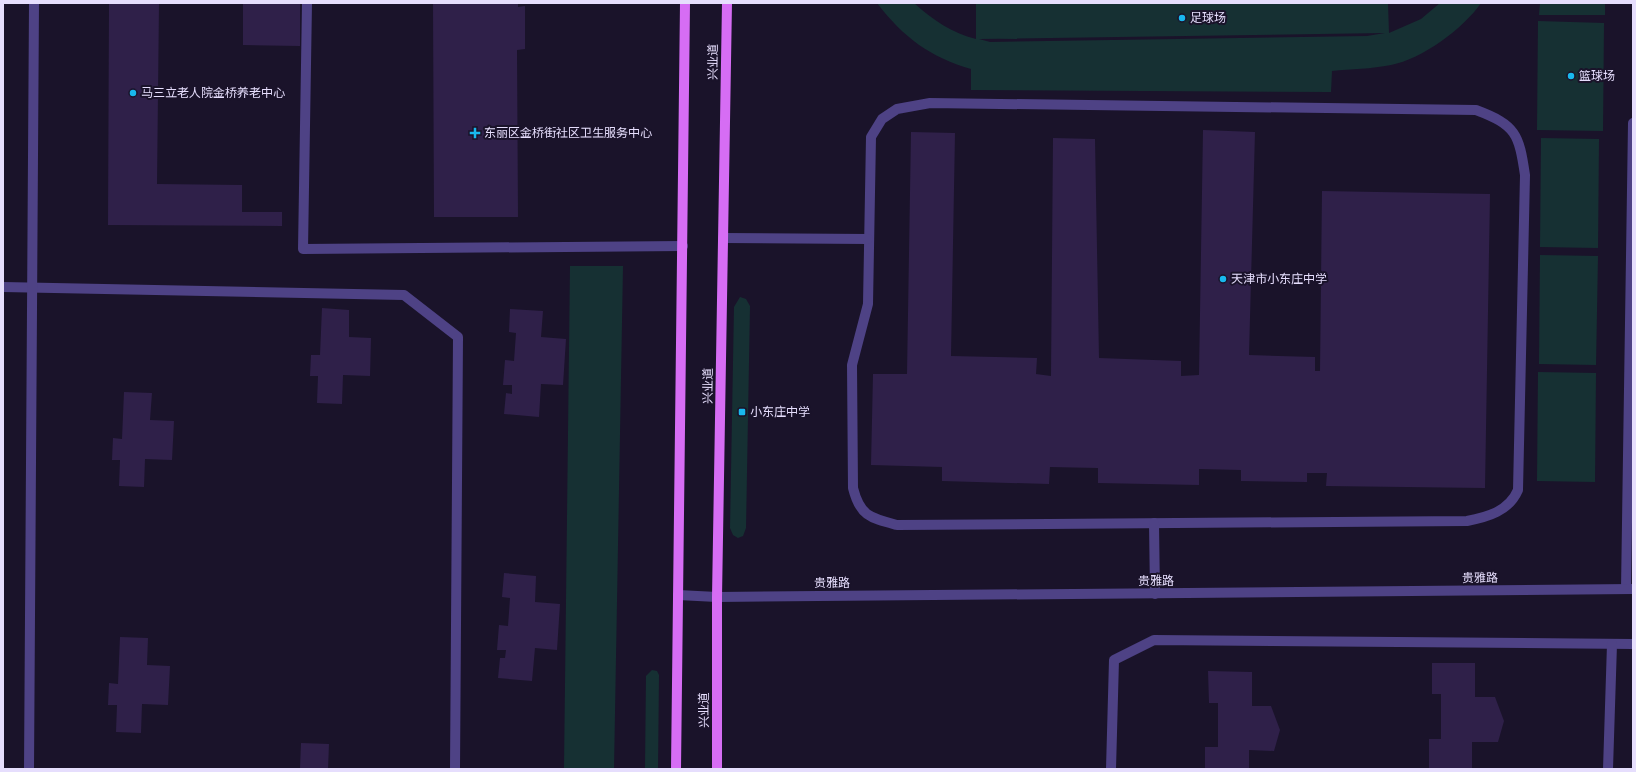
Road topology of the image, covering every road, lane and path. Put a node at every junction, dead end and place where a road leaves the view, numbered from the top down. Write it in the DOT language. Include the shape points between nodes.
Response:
graph roads {
  1 [pos="34,3"];
  2 [pos="307,3"];
  3 [pos="686,3"];
  4 [pos="727,3"];
  5 [pos="1633,123"];
  6 [pos="723,238"];
  7 [pos="868,239"];
  8 [pos="683,246"];
  9 [pos="3,287"];
  10 [pos="32,288"];
  11 [pos="1154,523"];
  12 [pos="1629,589"];
  13 [pos="1155,594"];
  14 [pos="678,595"];
  15 [pos="717,597"];
  16 [pos="1612,644"];
  17 [pos="1633,644"];
  18 [pos="29,769"];
  19 [pos="455,769"];
  20 [pos="676,769"];
  21 [pos="717,769"];
  22 [pos="1111,769"];
  23 [pos="1608,769"];
  1 -- 10 [label="street"];
  2 -- 8 [label="street" via="303,249"];
  3 -- 8 [label="main road"];
  4 -- 6 [label="main road, 兴业道"];
  5 -- 12 [label="street"];
  6 -- 7 [label="street"];
  6 -- 15 [label="main road, 兴业道"];
  7 -- 11 [label="street" via="868,304 852,365 853,488 857,503 868,515 897,525"];
  7 -- 11 [label="street" via="871,137 882,119 897,109 930,103 1476,110 1496,118 1513,130 1522,149 1525,175 1518,490 1514,500 1502,510 1485,518 1467,521"];
  8 -- 14 [label="main road"];
  9 -- 10 [label="street"];
  10 -- 18 [label="street"];
  10 -- 19 [label="street" via="404,295 458,336"];
  11 -- 13 [label="street"];
  12 -- 13 [label="street, 贵雅路"];
  13 -- 15 [label="street, 贵雅路"];
  14 -- 15 [label="street, 贵雅路"];
  14 -- 20 [label="main road"];
  15 -- 21 [label="main road, 兴业道"];
  16 -- 17 [label="street"];
  16 -- 22 [label="street" via="1154,640 1114,660"];
  16 -- 23 [label="street"];
}
